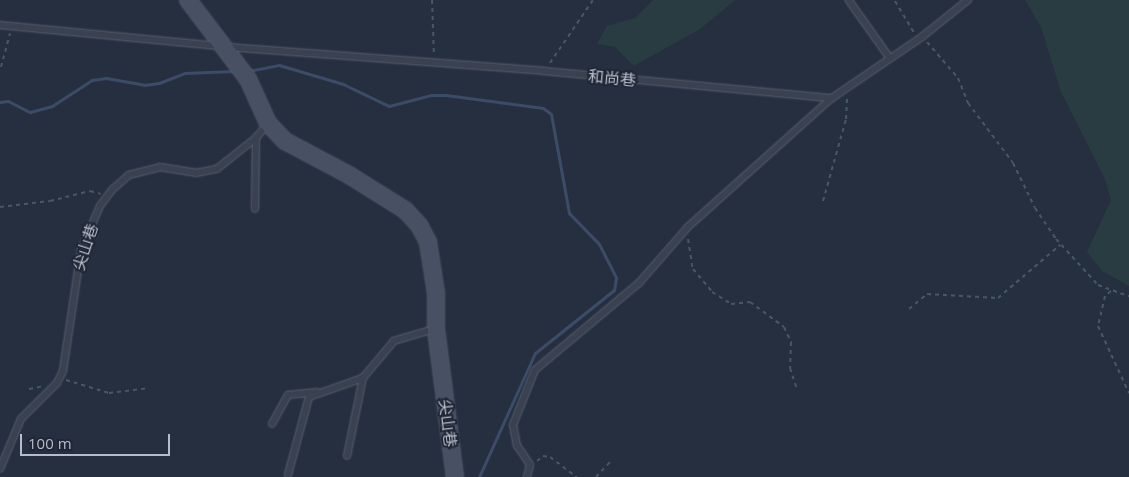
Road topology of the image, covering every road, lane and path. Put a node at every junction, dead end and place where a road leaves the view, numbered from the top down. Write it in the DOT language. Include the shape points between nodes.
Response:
graph roads {
  1 [pos="188,0"];
  2 [pos="432,0"];
  3 [pos="593,0"];
  4 [pos="849,0"];
  5 [pos="968,0"];
  6 [pos="895,1"];
  7 [pos="0,25"];
  8 [pos="12,26"];
  9 [pos="920,38"];
  10 [pos="224,47"];
  11 [pos="890,58"];
  12 [pos="435,63"];
  13 [pos="2,67"];
  14 [pos="544,71"];
  15 [pos="845,89"];
  16 [pos="832,98"];
  17 [pos="268,123"];
  18 [pos="256,138"];
  19 [pos="108,195"];
  20 [pos="823,201"];
  21 [pos="0,207"];
  22 [pos="255,209"];
  23 [pos="688,227"];
  24 [pos="1060,244"];
  25 [pos="1112,290"];
  26 [pos="1129,296"];
  27 [pos="909,309"];
  28 [pos="436,329"];
  29 [pos="60,378"];
  30 [pos="363,378"];
  31 [pos="796,387"];
  32 [pos="147,388"];
  33 [pos="318,392"];
  34 [pos="1129,393"];
  35 [pos="272,424"];
  36 [pos="347,456"];
  37 [pos="611,461"];
  38 [pos="530,465"];
  39 [pos="0,469"];
  40 [pos="288,475"];
  41 [pos="455,477"];
  42 [pos="528,477"];
  43 [pos="577,477"];
  44 [pos="596,477"];
  1 -- 10 [label="street, 尖山巷"];
  2 -- 12 [label="path"];
  3 -- 14 [label="path"];
  4 -- 11 [label="lane"];
  5 -- 9 [label="lane"];
  6 -- 9 [label="path"];
  7 -- 8 [label="lane, 和尚巷"];
  8 -- 10 [label="lane, 和尚巷"];
  8 -- 13 [label="path"];
  9 -- 11 [label="lane"];
  9 -- 24 [label="path" via="958,78 968,103 1013,163 1035,208"];
  10 -- 12 [label="lane, 和尚巷"];
  10 -- 17 [label="street, 尖山巷" via="242,71"];
  11 -- 15 [label="lane"];
  12 -- 14 [label="lane, 和尚巷"];
  14 -- 16 [label="lane, 和尚巷"];
  15 -- 16 [label="lane"];
  15 -- 20 [label="path" via="848,103 846,118"];
  16 -- 23 [label="lane"];
  17 -- 18 [label="lane, 尖山巷"];
  17 -- 28 [label="street, 尖山巷" via="285,141 405,210 419,225 428,242 436,293"];
  18 -- 19 [label="lane, 尖山巷" via="218,169 196,173 168,167 152,169 120,180"];
  18 -- 22 [label="lane"];
  19 -- 21 [label="path" via="90,191 50,201"];
  19 -- 29 [label="lane, 尖山巷" via="81,250 66,360"];
  23 -- 31 [label="path" via="693,269 712,292 731,304 750,302 784,327 791,342 790,368"];
  23 -- 38 [label="lane" via="639,283 535,370 513,425 517,446"];
  24 -- 25 [label="path" via="1098,285"];
  24 -- 27 [label="path" via="998,298 927,294"];
  25 -- 26 [label="path"];
  25 -- 34 [label="path" via="1105,296 1098,326"];
  28 -- 30 [label="lane" via="394,341"];
  28 -- 41 [label="street, 尖山巷"];
  29 -- 32 [label="path" via="109,393"];
  29 -- 39 [label="lane, 尖山巷" via="21,419"];
  30 -- 33 [label="lane"];
  30 -- 36 [label="lane"];
  33 -- 35 [label="lane" via="288,395"];
  33 -- 40 [label="lane" via="310,397"];
  37 -- 44 [label="path"];
  38 -- 42 [label="lane"];
  38 -- 43 [label="path" via="543,456 550,457"];
}
